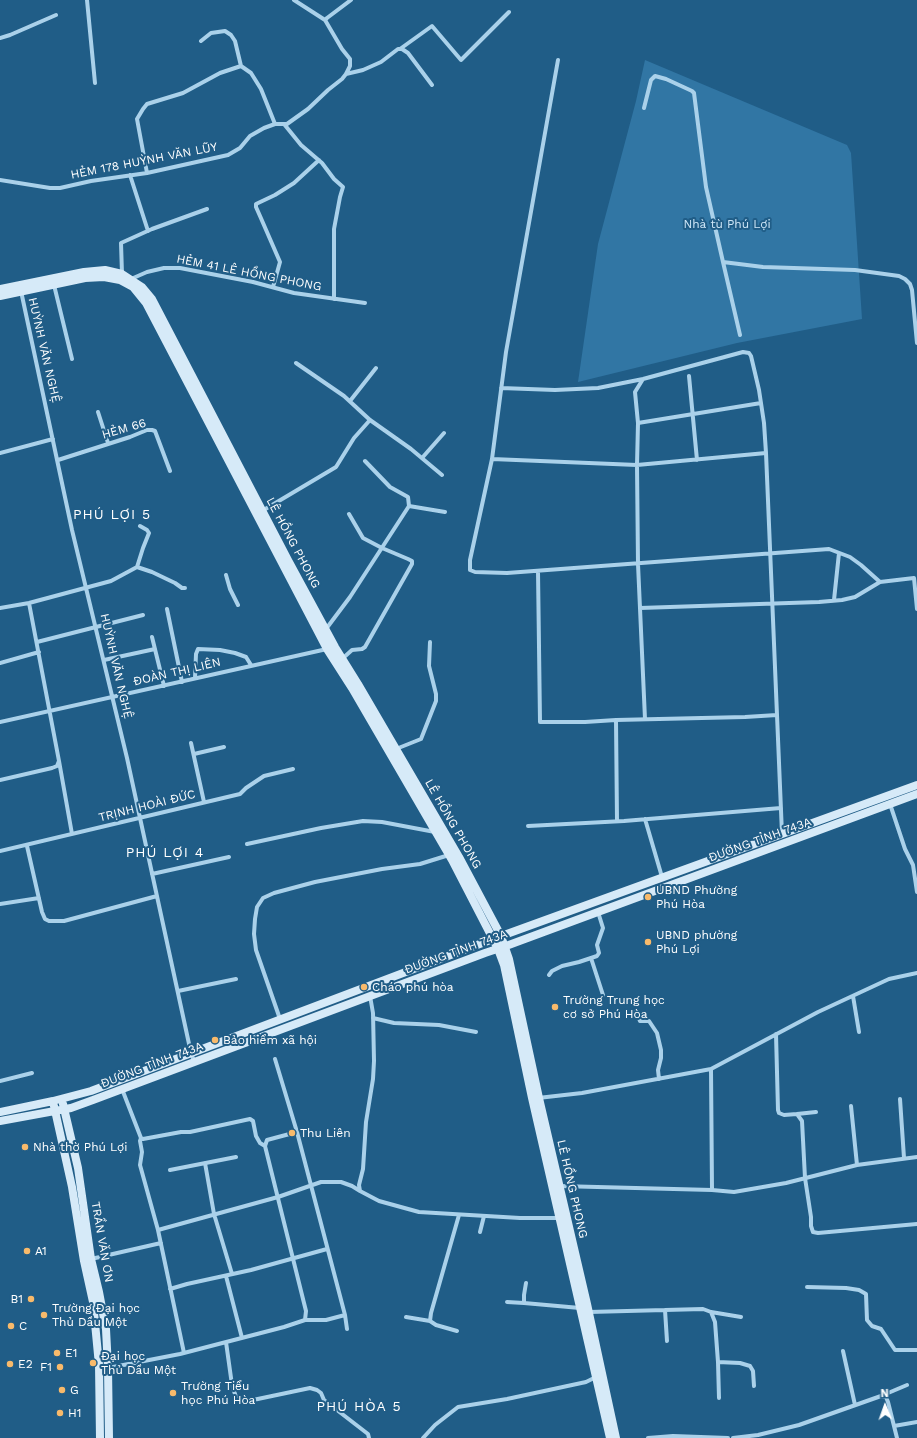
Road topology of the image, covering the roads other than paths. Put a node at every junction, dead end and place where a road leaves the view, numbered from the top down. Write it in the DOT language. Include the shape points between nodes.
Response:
graph roads {
  1 [pos="87,0"];
  2 [pos="294,0"];
  3 [pos="351,0"];
  4 [pos="509,12"];
  5 [pos="56,16"];
  6 [pos="325,20"];
  7 [pos="0,38"];
  8 [pos="201,41"];
  9 [pos="400,49"];
  10 [pos="558,60"];
  11 [pos="241,66"];
  12 [pos="346,74"];
  13 [pos="95,83"];
  14 [pos="432,85"];
  15 [pos="644,108"];
  16 [pos="274,124"];
  17 [pos="284,124"];
  18 [pos="319,160"];
  19 [pos="147,173"];
  20 [pos="130,175"];
  21 [pos="0,180"];
  22 [pos="207,209"];
  23 [pos="148,231"];
  24 [pos="723,262"];
  25 [pos="122,274"];
  26 [pos="131,279"];
  27 [pos="54,285"];
  28 [pos="273,287"];
  29 [pos="20,288"];
  30 [pos="0,289"];
  31 [pos="0,296"];
  32 [pos="334,299"];
  33 [pos="365,304"];
  34 [pos="740,335"];
  35 [pos="917,343"];
  36 [pos="72,358"];
  37 [pos="296,363"];
  38 [pos="376,368"];
  39 [pos="689,376"];
  40 [pos="643,379"];
  41 [pos="501,388"];
  42 [pos="350,401"];
  43 [pos="761,404"];
  44 [pos="98,412"];
  45 [pos="692,414"];
  46 [pos="370,420"];
  47 [pos="638,423"];
  48 [pos="444,433"];
  49 [pos="54,439"];
  50 [pos="108,443"];
  51 [pos="0,453"];
  52 [pos="766,453"];
  53 [pos="422,458"];
  54 [pos="492,459"];
  55 [pos="58,460"];
  56 [pos="697,460"];
  57 [pos="365,461"];
  58 [pos="637,465"];
  59 [pos="170,471"];
  60 [pos="442,475"];
  61 [pos="409,506"];
  62 [pos="262,511"];
  63 [pos="445,512"];
  64 [pos="349,514"];
  65 [pos="140,526"];
  66 [pos="382,548"];
  67 [pos="771,552"];
  68 [pos="839,553"];
  69 [pos="638,564"];
  70 [pos="137,567"];
  71 [pos="538,571"];
  72 [pos="226,575"];
  73 [pos="880,582"];
  74 [pos="86,588"];
  75 [pos="185,588"];
  76 [pos="834,600"];
  77 [pos="29,603"];
  78 [pos="773,603"];
  79 [pos="238,605"];
  80 [pos="0,608"];
  81 [pos="640,608"];
  82 [pos="167,609"];
  83 [pos="917,609"];
  84 [pos="143,615"];
  85 [pos="96,626"];
  86 [pos="325,630"];
  87 [pos="152,637"];
  88 [pos="37,642"];
  89 [pos="430,642"];
  90 [pos="331,648"];
  91 [pos="155,649"];
  92 [pos="39,652"];
  93 [pos="342,659"];
  94 [pos="104,660"];
  95 [pos="0,663"];
  96 [pos="251,665"];
  97 [pos="195,678"];
  98 [pos="182,682"];
  99 [pos="164,686"];
  100 [pos="113,697"];
  101 [pos="50,711"];
  102 [pos="777,715"];
  103 [pos="645,719"];
  104 [pos="616,720"];
  105 [pos="0,722"];
  106 [pos="191,743"];
  107 [pos="224,747"];
  108 [pos="396,749"];
  109 [pos="194,754"];
  110 [pos="58,761"];
  111 [pos="292,769"];
  112 [pos="0,780"];
  113 [pos="917,785"];
  114 [pos="917,794"];
  115 [pos="888,800"];
  116 [pos="204,802"];
  117 [pos="781,808"];
  118 [pos="140,817"];
  119 [pos="645,819"];
  120 [pos="617,821"];
  121 [pos="528,826"];
  122 [pos="436,832"];
  123 [pos="72,834"];
  124 [pos="782,834"];
  125 [pos="785,843"];
  126 [pos="246,844"];
  127 [pos="26,846"];
  128 [pos="0,851"];
  129 [pos="449,855"];
  130 [pos="229,857"];
  131 [pos="705,862"];
  132 [pos="915,865"];
  133 [pos="708,871"];
  134 [pos="152,874"];
  135 [pos="662,878"];
  136 [pos="628,890"];
  137 [pos="917,892"];
  138 [pos="157,896"];
  139 [pos="39,898"];
  140 [pos="632,899"];
  141 [pos="0,904"];
  142 [pos="598,912"];
  143 [pos="497,938"];
  144 [pos="502,948"];
  145 [pos="591,958"];
  146 [pos="917,973"];
  147 [pos="549,975"];
  148 [pos="236,979"];
  149 [pos="178,991"];
  150 [pos="603,994"];
  151 [pos="370,996"];
  152 [pos="853,996"];
  153 [pos="636,1010"];
  154 [pos="373,1018"];
  155 [pos="280,1020"];
  156 [pos="476,1032"];
  157 [pos="859,1032"];
  158 [pos="776,1034"];
  159 [pos="191,1053"];
  160 [pos="275,1058"];
  161 [pos="194,1061"];
  162 [pos="710,1070"];
  163 [pos="32,1073"];
  164 [pos="659,1078"];
  165 [pos="0,1081"];
  166 [pos="122,1089"];
  167 [pos="536,1098"];
  168 [pos="61,1099"];
  169 [pos="900,1099"];
  170 [pos="53,1101"];
  171 [pos="851,1106"];
  172 [pos="64,1109"];
  173 [pos="55,1111"];
  174 [pos="0,1112"];
  175 [pos="816,1112"];
  176 [pos="797,1114"];
  177 [pos="0,1120"];
  178 [pos="296,1132"];
  179 [pos="142,1138"];
  180 [pos="265,1146"];
  181 [pos="236,1157"];
  182 [pos="917,1157"];
  183 [pos="904,1158"];
  184 [pos="205,1163"];
  185 [pos="857,1165"];
  186 [pos="170,1170"];
  187 [pos="805,1178"];
  188 [pos="310,1185"];
  189 [pos="556,1186"];
  190 [pos="712,1190"];
  191 [pos="360,1192"];
  192 [pos="278,1197"];
  193 [pos="214,1214"];
  194 [pos="459,1215"];
  195 [pos="484,1216"];
  196 [pos="559,1218"];
  197 [pos="917,1224"];
  198 [pos="158,1230"];
  199 [pos="480,1232"];
  200 [pos="161,1243"];
  201 [pos="327,1249"];
  202 [pos="292,1259"];
  203 [pos="87,1260"];
  204 [pos="232,1274"];
  205 [pos="226,1276"];
  206 [pos="526,1283"];
  207 [pos="807,1286"];
  208 [pos="170,1289"];
  209 [pos="507,1302"];
  210 [pos="524,1303"];
  211 [pos="580,1308"];
  212 [pos="665,1310"];
  213 [pos="588,1312"];
  214 [pos="711,1312"];
  215 [pos="345,1315"];
  216 [pos="741,1317"];
  217 [pos="406,1318"];
  218 [pos="305,1320"];
  219 [pos="430,1321"];
  220 [pos="346,1329"];
  221 [pos="457,1331"];
  222 [pos="242,1338"];
  223 [pos="667,1341"];
  224 [pos="226,1342"];
  225 [pos="917,1350"];
  226 [pos="843,1351"];
  227 [pos="184,1353"];
  228 [pos="718,1362"];
  229 [pos="108,1368"];
  230 [pos="596,1377"];
  231 [pos="907,1385"];
  232 [pos="754,1386"];
  233 [pos="881,1396"];
  234 [pos="719,1398"];
  235 [pos="855,1405"];
  236 [pos="917,1422"];
  237 [pos="894,1426"];
  238 [pos="755,1437"];
  239 [pos="100,1438"];
  240 [pos="109,1438"];
  241 [pos="369,1438"];
  242 [pos="423,1438"];
  243 [pos="610,1438"];
  244 [pos="616,1438"];
  245 [pos="648,1438"];
  246 [pos="728,1438"];
  247 [pos="733,1438"];
  248 [pos="897,1438"];
  1 -- 13 [label="street"];
  2 -- 6 [label="street"];
  3 -- 6 [label="street"];
  4 -- 9 [label="street" via="461,60 432,26"];
  5 -- 7 [label="street"];
  6 -- 12 [label="street" via="350,59"];
  8 -- 11 [label="street" via="211,33 225,31 235,41"];
  9 -- 12 [label="street" via="381,62"];
  9 -- 14 [label="street" via="408,53"];
  10 -- 41 [label="street"];
  11 -- 16 [label="street" via="251,73 261,89"];
  11 -- 19 [label="street" via="220,73 183,94 147,104 142,109 137,119"];
  12 -- 17 [label="street" via="308,109"];
  15 -- 24 [label="street" via="651,80 655,76 693,92 706,188"];
  16 -- 17 [label="street, HẺM 178 HUỲNH VĂN LŨY"];
  16 -- 19 [label="street, HẺM 178 HUỲNH VĂN LŨY" via="250,136 240,148 228,155"];
  17 -- 18 [label="street" via="301,145"];
  18 -- 28 [label="street" via="294,183 256,204 280,262"];
  18 -- 32 [label="street" via="343,187 334,229"];
  19 -- 20 [label="street, HẺM 178 HUỲNH VĂN LŨY"];
  20 -- 21 [label="street, HẺM 178 HUỲNH VĂN LŨY" via="50,188"];
  20 -- 23 [label="street"];
  22 -- 23 [label="street"];
  23 -- 25 [label="street" via="121,243"];
  24 -- 34 [label="street"];
  24 -- 35 [label="street" via="763,267 855,270 905,279 912,290"];
  25 -- 26 [label="street, LÊ HỒNG PHONG"];
  25 -- 29 [label="street, LÊ HỒNG PHONG" via="105,270 84,272"];
  26 -- 28 [label="street, HẺM 41 LÊ HỒNG PHONG" via="164,268 180,268"];
  26 -- 62 [label="street, LÊ HỒNG PHONG" via="152,299"];
  27 -- 29 [label="street, LÊ HỒNG PHONG"];
  27 -- 36 [label="street"];
  27 -- 90 [label="street, LÊ HỒNG PHONG" via="85,278 104,277 120,280 133,287 146,302"];
  28 -- 32 [label="street, HẺM 41 LÊ HỒNG PHONG"];
  29 -- 30 [label="street, LÊ HỒNG PHONG"];
  29 -- 31 [label="street, LÊ HỒNG PHONG"];
  29 -- 49 [label="street, HUỲNH VĂN NGHỆ"];
  32 -- 33 [label="street, HẺM 41 LÊ HỒNG PHONG"];
  37 -- 42 [label="street"];
  38 -- 42 [label="street"];
  39 -- 45 [label="street"];
  40 -- 41 [label="street" via="598,388"];
  40 -- 43 [label="street" via="746,352 753,360"];
  40 -- 47 [label="street" via="635,392"];
  41 -- 54 [label="street"];
  42 -- 46 [label="street"];
  43 -- 45 [label="street"];
  43 -- 52 [label="street"];
  44 -- 50 [label="street"];
  45 -- 47 [label="street"];
  45 -- 56 [label="street"];
  46 -- 53 [label="street"];
  46 -- 62 [label="street" via="354,438 336,466"];
  47 -- 58 [label="street"];
  48 -- 53 [label="street"];
  49 -- 51 [label="street"];
  49 -- 55 [label="street, HUỲNH VĂN NGHỆ"];
  50 -- 55 [label="street, HẺM 66"];
  50 -- 59 [label="street, HẺM 66" via="147,430 155,431"];
  52 -- 56 [label="street"];
  52 -- 67 [label="street"];
  53 -- 60 [label="street"];
  54 -- 58 [label="street"];
  54 -- 71 [label="street" via="470,569 475,572 507,573"];
  55 -- 74 [label="street, HUỲNH VĂN NGHỆ"];
  56 -- 58 [label="street"];
  57 -- 61 [label="street" via="390,487 408,497"];
  58 -- 69 [label="street"];
  61 -- 63 [label="street"];
  61 -- 66 [label="street"];
  62 -- 86 [label="street, LÊ HỒNG PHONG"];
  64 -- 66 [label="street" via="363,538"];
  65 -- 70 [label="street" via="149,533"];
  66 -- 86 [label="street"];
  66 -- 93 [label="street" via="412,561 412,564 365,647 352,650"];
  67 -- 68 [label="street" via="828,549"];
  67 -- 69 [label="street"];
  67 -- 78 [label="street"];
  68 -- 73 [label="street" via="861,565"];
  68 -- 76 [label="street"];
  69 -- 71 [label="street"];
  69 -- 81 [label="street"];
  70 -- 74 [label="street" via="111,581"];
  70 -- 75 [label="street"];
  71 -- 104 [label="street" via="540,722"];
  72 -- 79 [label="street"];
  73 -- 76 [label="street" via="855,597"];
  73 -- 83 [label="street" via="914,578"];
  74 -- 77 [label="street"];
  74 -- 85 [label="street, HUỲNH VĂN NGHỆ"];
  76 -- 78 [label="street"];
  77 -- 80 [label="street"];
  77 -- 88 [label="street"];
  78 -- 81 [label="street"];
  78 -- 102 [label="street"];
  81 -- 103 [label="street"];
  82 -- 98 [label="street"];
  84 -- 85 [label="street"];
  85 -- 88 [label="street"];
  85 -- 94 [label="street, HUỲNH VĂN NGHỆ"];
  86 -- 90 [label="street, LÊ HỒNG PHONG"];
  87 -- 91 [label="street"];
  88 -- 92 [label="street"];
  89 -- 108 [label="street" via="429,666 436,701 422,739"];
  90 -- 93 [label="street, LÊ HỒNG PHONG"];
  90 -- 96 [label="street, ĐOÀN THỊ LIÊN"];
  90 -- 122 [label="street, LÊ HỒNG PHONG"];
  91 -- 94 [label="street"];
  91 -- 99 [label="street"];
  92 -- 95 [label="street"];
  92 -- 101 [label="street"];
  93 -- 108 [label="street, LÊ HỒNG PHONG"];
  94 -- 100 [label="street, HUỲNH VĂN NGHỆ"];
  96 -- 97 [label="street, ĐOÀN THỊ LIÊN"];
  96 -- 97 [label="street" via="246,657 234,653 198,648"];
  97 -- 98 [label="street, ĐOÀN THỊ LIÊN"];
  98 -- 99 [label="street, ĐOÀN THỊ LIÊN"];
  99 -- 100 [label="street, ĐOÀN THỊ LIÊN"];
  100 -- 101 [label="street, ĐOÀN THỊ LIÊN"];
  100 -- 118 [label="street, HUỲNH VĂN NGHỆ"];
  101 -- 105 [label="street, ĐOÀN THỊ LIÊN"];
  101 -- 110 [label="street"];
  102 -- 103 [label="street"];
  102 -- 117 [label="street"];
  103 -- 104 [label="street"];
  104 -- 120 [label="street"];
  106 -- 109 [label="street"];
  107 -- 109 [label="street"];
  108 -- 143 [label="street, LÊ HỒNG PHONG" via="459,857"];
  109 -- 116 [label="street"];
  110 -- 112 [label="street" via="57,766 52,768"];
  110 -- 123 [label="street"];
  111 -- 116 [label="street, TRỊNH HOÀI ĐỨC" via="264,776 240,794"];
  113 -- 115 [label="street, ĐƯỜNG TỈNH 743A"];
  114 -- 115 [label="street, ĐƯỜNG TỈNH 743A"];
  115 -- 124 [label="street, ĐƯỜNG TỈNH 743A"];
  115 -- 125 [label="street, ĐƯỜNG TỈNH 743A"];
  115 -- 132 [label="street" via="905,849"];
  116 -- 118 [label="street, TRỊNH HOÀI ĐỨC"];
  117 -- 119 [label="street"];
  117 -- 124 [label="street"];
  118 -- 123 [label="street, TRỊNH HOÀI ĐỨC"];
  118 -- 134 [label="street, HUỲNH VĂN NGHỆ"];
  119 -- 120 [label="street"];
  119 -- 135 [label="street"];
  120 -- 121 [label="street"];
  122 -- 126 [label="street" via="363,821"];
  122 -- 129 [label="street, LÊ HỒNG PHONG"];
  123 -- 127 [label="street, TRỊNH HOÀI ĐỨC"];
  124 -- 125 [label="street"];
  124 -- 131 [label="street, ĐƯỜNG TỈNH 743A"];
  125 -- 133 [label="street, ĐƯỜNG TỈNH 743A"];
  127 -- 128 [label="street, TRỊNH HOÀI ĐỨC"];
  127 -- 139 [label="street"];
  129 -- 143 [label="street, LÊ HỒNG PHONG"];
  129 -- 155 [label="street" via="420,864 315,882 263,898 257,907 254,934 256,950"];
  130 -- 134 [label="street"];
  131 -- 133 [label="street"];
  131 -- 135 [label="street, ĐƯỜNG TỈNH 743A"];
  132 -- 137 [label="street"];
  133 -- 140 [label="street, ĐƯỜNG TỈNH 743A"];
  134 -- 138 [label="street, HUỲNH VĂN NGHỆ"];
  135 -- 136 [label="street, ĐƯỜNG TỈNH 743A"];
  136 -- 140 [label="street"];
  136 -- 143 [label="street, ĐƯỜNG TỈNH 743A"];
  138 -- 139 [label="street" via="64,921 45,919"];
  138 -- 149 [label="street, HUỲNH VĂN NGHỆ"];
  139 -- 141 [label="street"];
  140 -- 142 [label="street, ĐƯỜNG TỈNH 743A"];
  142 -- 144 [label="street, ĐƯỜNG TỈNH 743A"];
  142 -- 145 [label="street" via="603,928 597,945 599,953"];
  143 -- 144 [label="street, LÊ HỒNG PHONG"];
  143 -- 155 [label="street, ĐƯỜNG TỈNH 743A"];
  144 -- 151 [label="street, ĐƯỜNG TỈNH 743A"];
  144 -- 167 [label="street, LÊ HỒNG PHONG"];
  145 -- 147 [label="street" via="562,966"];
  145 -- 150 [label="street"];
  146 -- 152 [label="street" via="889,979"];
  148 -- 149 [label="street"];
  149 -- 159 [label="street, HUỲNH VĂN NGHỆ"];
  151 -- 154 [label="street"];
  151 -- 161 [label="street, ĐƯỜNG TỈNH 743A"];
  152 -- 157 [label="street"];
  152 -- 158 [label="street"];
  153 -- 164 [label="street" via="640,1022 648,1021 657,1033 661,1050"];
  154 -- 156 [label="street" via="394,1023 439,1025"];
  154 -- 191 [label="street" via="373,1079"];
  155 -- 159 [label="street, ĐƯỜNG TỈNH 743A"];
  158 -- 162 [label="street"];
  158 -- 176 [label="street" via="778,1110 779,1113"];
  159 -- 161 [label="street, HUỲNH VĂN NGHỆ"];
  159 -- 168 [label="street, ĐƯỜNG TỈNH 743A" via="91,1091"];
  160 -- 178 [label="street"];
  161 -- 166 [label="street, ĐƯỜNG TỈNH 743A"];
  162 -- 164 [label="street"];
  162 -- 190 [label="street"];
  163 -- 165 [label="street"];
  164 -- 167 [label="street" via="582,1093"];
  166 -- 172 [label="street, ĐƯỜNG TỈNH 743A"];
  166 -- 179 [label="street"];
  167 -- 189 [label="street, LÊ HỒNG PHONG"];
  168 -- 170 [label="street, ĐƯỜNG TỈNH 743A"];
  168 -- 172 [label="street, TRẦN VĂN ƠN"];
  169 -- 183 [label="street"];
  170 -- 173 [label="street, TRẦN VĂN ƠN"];
  170 -- 174 [label="street, ĐƯỜNG TỈNH 743A"];
  171 -- 185 [label="street"];
  172 -- 173 [label="street, ĐƯỜNG TỈNH 743A"];
  172 -- 203 [label="street, TRẦN VĂN ƠN" via="78,1168"];
  173 -- 177 [label="street, ĐƯỜNG TỈNH 743A"];
  173 -- 203 [label="street, TRẦN VĂN ƠN"];
  175 -- 176 [label="street"];
  176 -- 187 [label="street" via="802,1121"];
  178 -- 180 [label="street" via="267,1140"];
  178 -- 188 [label="street"];
  179 -- 180 [label="street" via="190,1132 250,1119 253,1121 256,1136"];
  179 -- 198 [label="street" via="140,1164"];
  180 -- 192 [label="street"];
  181 -- 184 [label="street"];
  182 -- 183 [label="street"];
  183 -- 185 [label="street"];
  184 -- 186 [label="street"];
  184 -- 193 [label="street"];
  185 -- 187 [label="street"];
  187 -- 190 [label="street" via="734,1192"];
  187 -- 197 [label="street" via="813,1232"];
  188 -- 191 [label="street" via="328,1181 341,1182"];
  188 -- 192 [label="street"];
  188 -- 201 [label="street"];
  189 -- 190 [label="street"];
  189 -- 196 [label="street, LÊ HỒNG PHONG"];
  189 -- 213 [label="street, LÊ HỒNG PHONG"];
  191 -- 194 [label="street" via="379,1201 419,1212"];
  192 -- 193 [label="street"];
  192 -- 202 [label="street"];
  193 -- 198 [label="street"];
  193 -- 204 [label="street"];
  194 -- 195 [label="street"];
  194 -- 219 [label="street"];
  195 -- 196 [label="street"];
  195 -- 199 [label="street"];
  196 -- 211 [label="street, LÊ HỒNG PHONG"];
  198 -- 200 [label="street"];
  200 -- 203 [label="street"];
  200 -- 208 [label="street"];
  201 -- 202 [label="street"];
  201 -- 215 [label="street"];
  202 -- 204 [label="street"];
  202 -- 218 [label="street" via="306,1311"];
  203 -- 229 [label="street, TRẦN VĂN ƠN" via="99,1292 106,1329"];
  203 -- 239 [label="street, TRẦN VĂN ƠN" via="97,1334"];
  204 -- 205 [label="street"];
  205 -- 208 [label="street"];
  205 -- 222 [label="street"];
  206 -- 210 [label="street"];
  207 -- 225 [label="street" via="859,1290 866,1294 867,1320 872,1326 881,1329 895,1350"];
  208 -- 227 [label="street"];
  209 -- 210 [label="street"];
  210 -- 211 [label="street"];
  211 -- 230 [label="street, LÊ HỒNG PHONG"];
  212 -- 213 [label="street"];
  212 -- 214 [label="street" via="703,1309"];
  212 -- 223 [label="street"];
  213 -- 244 [label="street, LÊ HỒNG PHONG"];
  214 -- 216 [label="street"];
  214 -- 228 [label="street" via="715,1322"];
  215 -- 218 [label="street" via="326,1320"];
  215 -- 220 [label="street"];
  217 -- 219 [label="street"];
  218 -- 222 [label="street"];
  219 -- 221 [label="street"];
  222 -- 224 [label="street"];
  224 -- 227 [label="street"];
  224 -- 241 [label="street" via="236,1398 253,1400 310,1388 317,1390 324,1400 368,1434"];
  226 -- 235 [label="street"];
  227 -- 229 [label="street"];
  228 -- 232 [label="street" via="750,1366"];
  228 -- 234 [label="street"];
  229 -- 240 [label="street, TRẦN VĂN ƠN"];
  230 -- 242 [label="street" via="578,1384 458,1407"];
  230 -- 243 [label="street, LÊ HỒNG PHONG"];
  231 -- 233 [label="street"];
  233 -- 235 [label="street"];
  233 -- 237 [label="street" via="886,1397"];
  235 -- 238 [label="street"];
  236 -- 237 [label="street"];
  237 -- 248 [label="street"];
  238 -- 247 [label="street"];
  245 -- 246 [label="street"];
}
